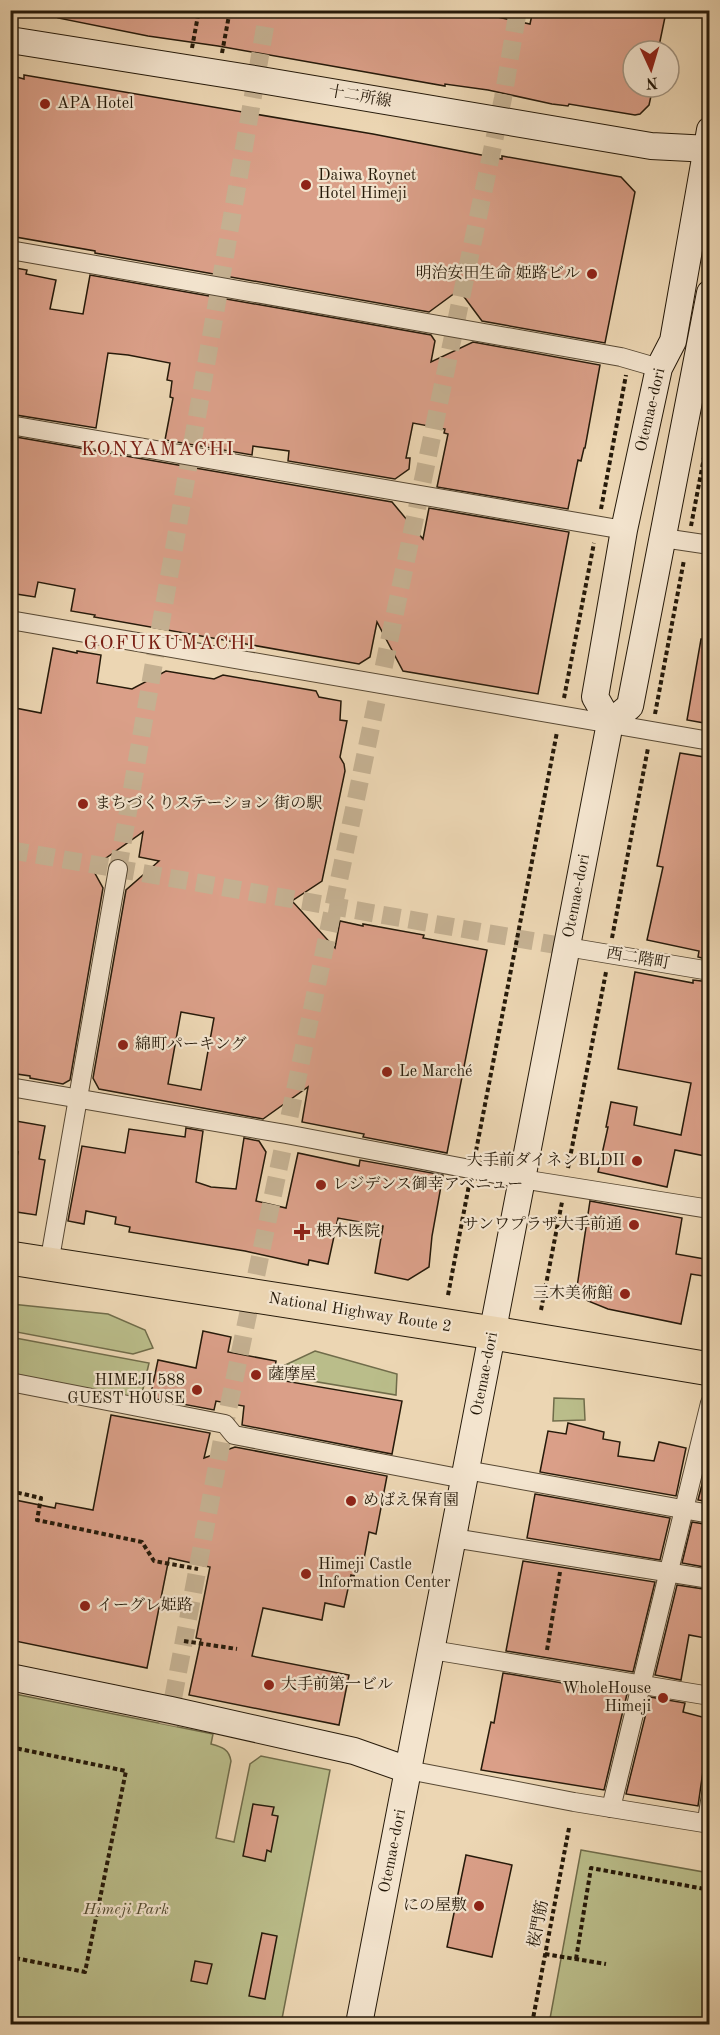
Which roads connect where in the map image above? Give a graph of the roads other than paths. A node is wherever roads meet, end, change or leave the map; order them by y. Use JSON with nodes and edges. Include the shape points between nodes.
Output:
{"nodes":[{"id":1,"x":10,"y":40,"type":"edge"},
{"id":2,"x":708,"y":142,"type":"edge"},
{"id":3,"x":10,"y":250,"type":"edge"},
{"id":4,"x":710,"y":293,"type":"edge"},
{"id":5,"x":702,"y":365,"type":"edge"},
{"id":6,"x":659,"y":368,"type":"junction"},
{"id":7,"x":10,"y":425,"type":"edge"},
{"id":8,"x":624,"y":530,"type":"junction"},
{"id":9,"x":675,"y":540,"type":"junction"},
{"id":10,"x":710,"y":545,"type":"edge"},
{"id":11,"x":10,"y":620,"type":"edge"},
{"id":12,"x":610,"y":723,"type":"junction"},
{"id":13,"x":710,"y":741,"type":"edge"},
{"id":14,"x":118,"y":869,"type":"tunnel mouth"},
{"id":15,"x":567,"y":947,"type":"junction"},
{"id":16,"x":710,"y":971,"type":"edge"},
{"id":17,"x":10,"y":1087,"type":"edge"},
{"id":18,"x":79,"y":1099,"type":"junction"},
{"id":19,"x":522,"y":1179,"type":"junction"},
{"id":20,"x":710,"y":1209,"type":"edge"},
{"id":21,"x":10,"y":1258,"type":"edge"},
{"id":22,"x":49,"y":1264,"type":"junction"},
{"id":23,"x":493,"y":1333,"type":"junction"},
{"id":24,"x":710,"y":1369,"type":"edge"},
{"id":25,"x":10,"y":1382,"type":"edge"},
{"id":26,"x":710,"y":1403,"type":"edge"},
{"id":27,"x":465,"y":1475,"type":"junction"},
{"id":28,"x":683,"y":1510,"type":"junction"},
{"id":29,"x":710,"y":1514,"type":"edge"},
{"id":30,"x":453,"y":1538,"type":"junction"},
{"id":31,"x":668,"y":1572,"type":"junction"},
{"id":32,"x":710,"y":1580,"type":"edge"},
{"id":33,"x":432,"y":1650,"type":"junction"},
{"id":34,"x":10,"y":1677,"type":"edge"},
{"id":35,"x":641,"y":1685,"type":"junction"},
{"id":36,"x":710,"y":1696,"type":"edge"},
{"id":37,"x":408,"y":1770,"type":"junction"},
{"id":38,"x":710,"y":1772,"type":"edge"},
{"id":39,"x":611,"y":1808,"type":"junction"},
{"id":40,"x":706,"y":1824,"type":"edge"},
{"id":41,"x":360,"y":2025,"type":"edge"}],
"edges":[{"from":1,"to":2,"type":"street","name":"十二所線","via":[[651,146]]},
{"from":2,"to":6,"type":"street","name":"Otemae-dori","via":[[673,341]]},
{"from":3,"to":6,"type":"street"},
{"from":4,"to":5,"type":"street","name":"Otemae-dori"},
{"from":5,"to":9,"type":"street","name":"Otemae-dori"},
{"from":6,"to":8,"type":"street","name":"Otemae-dori"},
{"from":7,"to":8,"type":"street"},
{"from":8,"to":12,"type":"street","name":"Otemae-dori","via":[[595,697]]},
{"from":9,"to":10,"type":"street"},
{"from":9,"to":12,"type":"street","name":"Otemae-dori","via":[[630,706]]},
{"from":11,"to":12,"type":"street"},
{"from":12,"to":13,"type":"street"},
{"from":12,"to":15,"type":"street","name":"Otemae-dori"},
{"from":14,"to":18,"type":"street"},
{"from":15,"to":16,"type":"street","name":"西二階町"},
{"from":15,"to":19,"type":"street","name":"Otemae-dori"},
{"from":17,"to":18,"type":"street"},
{"from":18,"to":19,"type":"street"},
{"from":18,"to":22,"type":"street"},
{"from":19,"to":20,"type":"street"},
{"from":19,"to":23,"type":"street","name":"Otemae-dori"},
{"from":21,"to":22,"type":"highway","name":"National Highway Route 2"},
{"from":22,"to":23,"type":"highway","name":"National Highway Route 2"},
{"from":23,"to":24,"type":"highway","name":"National Highway Route 2"},
{"from":23,"to":27,"type":"street","name":"Otemae-dori"},
{"from":25,"to":27,"type":"street","via":[[225,1424],[234,1435]]},
{"from":26,"to":28,"type":"street"},
{"from":27,"to":28,"type":"street"},
{"from":27,"to":30,"type":"street","name":"Otemae-dori"},
{"from":28,"to":29,"type":"street"},
{"from":28,"to":31,"type":"street"},
{"from":30,"to":31,"type":"street"},
{"from":30,"to":33,"type":"street","name":"Otemae-dori"},
{"from":31,"to":32,"type":"street"},
{"from":31,"to":35,"type":"street"},
{"from":33,"to":35,"type":"street"},
{"from":33,"to":37,"type":"street","name":"Otemae-dori"},
{"from":34,"to":37,"type":"street","via":[[354,1751]]},
{"from":35,"to":36,"type":"street"},
{"from":35,"to":39,"type":"street"},
{"from":37,"to":39,"type":"street"},
{"from":37,"to":41,"type":"street","name":"Otemae-dori"},
{"from":38,"to":40,"type":"lane"},
{"from":39,"to":40,"type":"street"}]}
